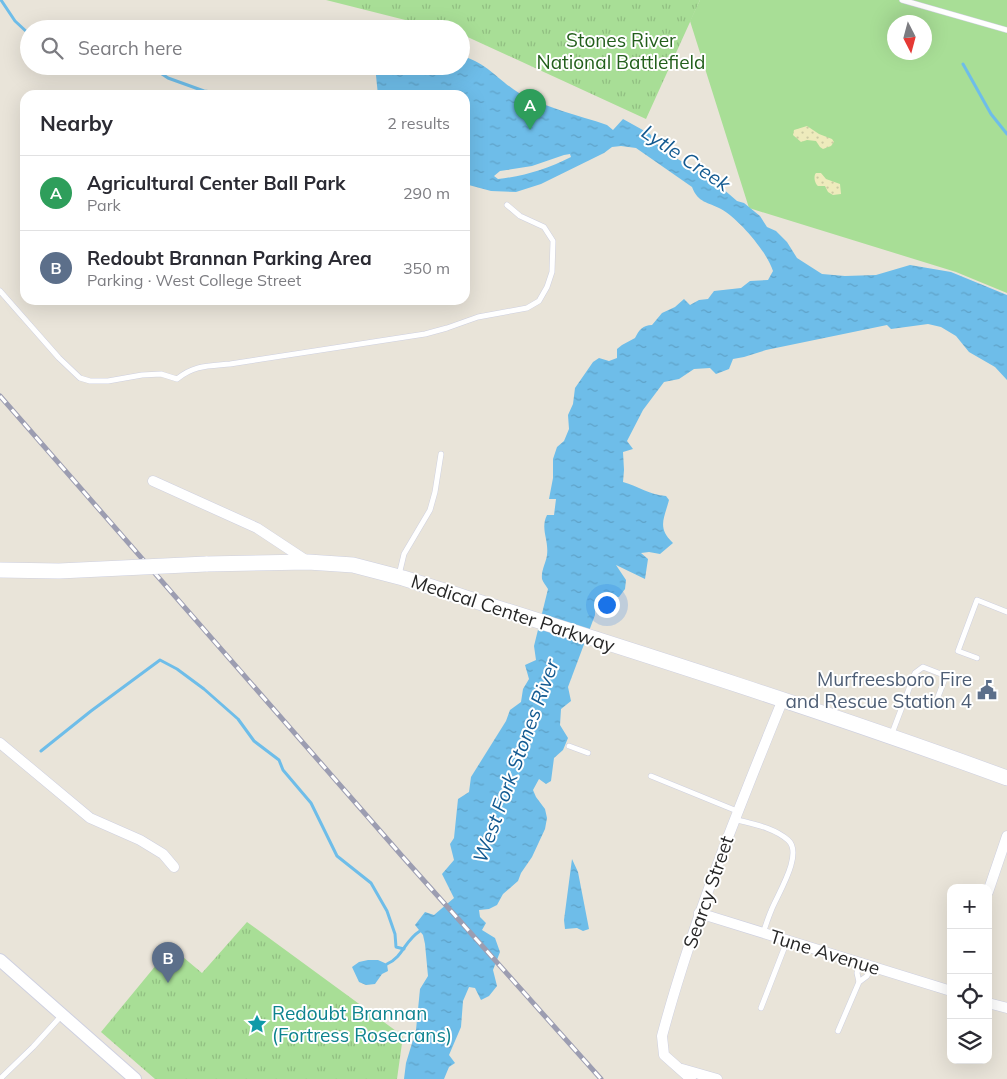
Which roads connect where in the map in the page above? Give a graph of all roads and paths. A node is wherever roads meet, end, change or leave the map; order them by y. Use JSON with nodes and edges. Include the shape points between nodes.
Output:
{"nodes":[{"id":1,"x":902,"y":0,"type":"edge"},
{"id":2,"x":1007,"y":30,"type":"edge"},
{"id":3,"x":507,"y":206,"type":"dead end"},
{"id":4,"x":0,"y":291,"type":"edge"},
{"id":5,"x":441,"y":454,"type":"dead end"},
{"id":6,"x":153,"y":481,"type":"dead end"},
{"id":7,"x":308,"y":562,"type":"junction"},
{"id":8,"x":0,"y":570,"type":"edge"},
{"id":9,"x":399,"y":577,"type":"junction"},
{"id":10,"x":1007,"y":612,"type":"edge"},
{"id":11,"x":978,"y":658,"type":"dead end"},
{"id":12,"x":784,"y":699,"type":"junction"},
{"id":13,"x":936,"y":702,"type":"dead end"},
{"id":14,"x":891,"y":736,"type":"junction"},
{"id":15,"x":0,"y":743,"type":"edge"},
{"id":16,"x":569,"y":746,"type":"dead end"},
{"id":17,"x":588,"y":753,"type":"dead end"},
{"id":18,"x":651,"y":776,"type":"dead end"},
{"id":19,"x":1007,"y":778,"type":"edge"},
{"id":20,"x":736,"y":815,"type":"junction"},
{"id":21,"x":1007,"y":836,"type":"edge"},
{"id":22,"x":174,"y":866,"type":"dead end"},
{"id":23,"x":991,"y":884,"type":"edge"},
{"id":24,"x":699,"y":913,"type":"junction"},
{"id":25,"x":763,"y":933,"type":"junction"},
{"id":26,"x":787,"y":940,"type":"junction"},
{"id":27,"x":0,"y":960,"type":"edge"},
{"id":28,"x":866,"y":965,"type":"junction"},
{"id":29,"x":859,"y":982,"type":"junction"},
{"id":30,"x":947,"y":990,"type":"edge"},
{"id":31,"x":992,"y":1004,"type":"edge"},
{"id":32,"x":762,"y":1008,"type":"dead end"},
{"id":33,"x":1007,"y":1008,"type":"edge"},
{"id":34,"x":62,"y":1014,"type":"junction"},
{"id":35,"x":838,"y":1031,"type":"dead end"},
{"id":36,"x":681,"y":1068,"type":"junction"},
{"id":37,"x":0,"y":1079,"type":"edge"},
{"id":38,"x":136,"y":1079,"type":"edge"},
{"id":39,"x":691,"y":1079,"type":"edge"},
{"id":40,"x":718,"y":1079,"type":"edge"}],
"edges":[{"from":1,"to":2,"type":"lane"},
{"from":3,"to":4,"type":"lane","via":[[544,227],[553,241],[552,272],[547,287],[539,301],[526,308],[478,317],[425,334],[206,366],[188,370],[177,379],[161,374],[108,381],[80,378]]},
{"from":5,"to":9,"type":"lane","via":[[430,510],[404,554]]},
{"from":6,"to":7,"type":"street","via":[[257,528]]},
{"from":7,"to":8,"type":"main road","name":"Medical Center Parkway","bridge":true},
{"from":7,"to":9,"type":"main road","name":"Medical Center Parkway","via":[[353,565]]},
{"from":9,"to":12,"type":"main road","name":"Medical Center Parkway"},
{"from":10,"to":11,"type":"lane","via":[[977,600],[958,651]]},
{"from":12,"to":14,"type":"main road","name":"Medical Center Parkway"},
{"from":12,"to":20,"type":"street","name":"Searcy Street"},
{"from":13,"to":14,"type":"lane","via":[[946,676],[923,666],[915,673]]},
{"from":14,"to":19,"type":"main road","name":"Medical Center Parkway"},
{"from":15,"to":22,"type":"street","via":[[90,818],[140,840],[163,854]]},
{"from":16,"to":17,"type":"lane"},
{"from":18,"to":20,"type":"lane"},
{"from":20,"to":24,"type":"street","name":"Searcy Street"},
{"from":20,"to":25,"type":"lane","via":[[773,830],[790,841],[794,852],[787,878]]},
{"from":21,"to":23,"type":"street"},
{"from":24,"to":25,"type":"street","name":"Tune Avenue"},
{"from":24,"to":36,"type":"street","name":"Searcy Street","via":[[662,1036],[664,1055]]},
{"from":25,"to":26,"type":"street","name":"Tune Avenue"},
{"from":26,"to":28,"type":"street","name":"Tune Avenue"},
{"from":26,"to":32,"type":"lane"},
{"from":27,"to":34,"type":"street"},
{"from":28,"to":29,"type":"lane","via":[[858,973]]},
{"from":28,"to":29,"type":"lane","via":[[867,976]]},
{"from":28,"to":30,"type":"street","name":"Tune Avenue"},
{"from":29,"to":35,"type":"lane"},
{"from":31,"to":33,"type":"street"},
{"from":34,"to":37,"type":"lane"},
{"from":34,"to":38,"type":"street"},
{"from":36,"to":39,"type":"street","name":"Searcy Street"},
{"from":36,"to":40,"type":"street"}]}
